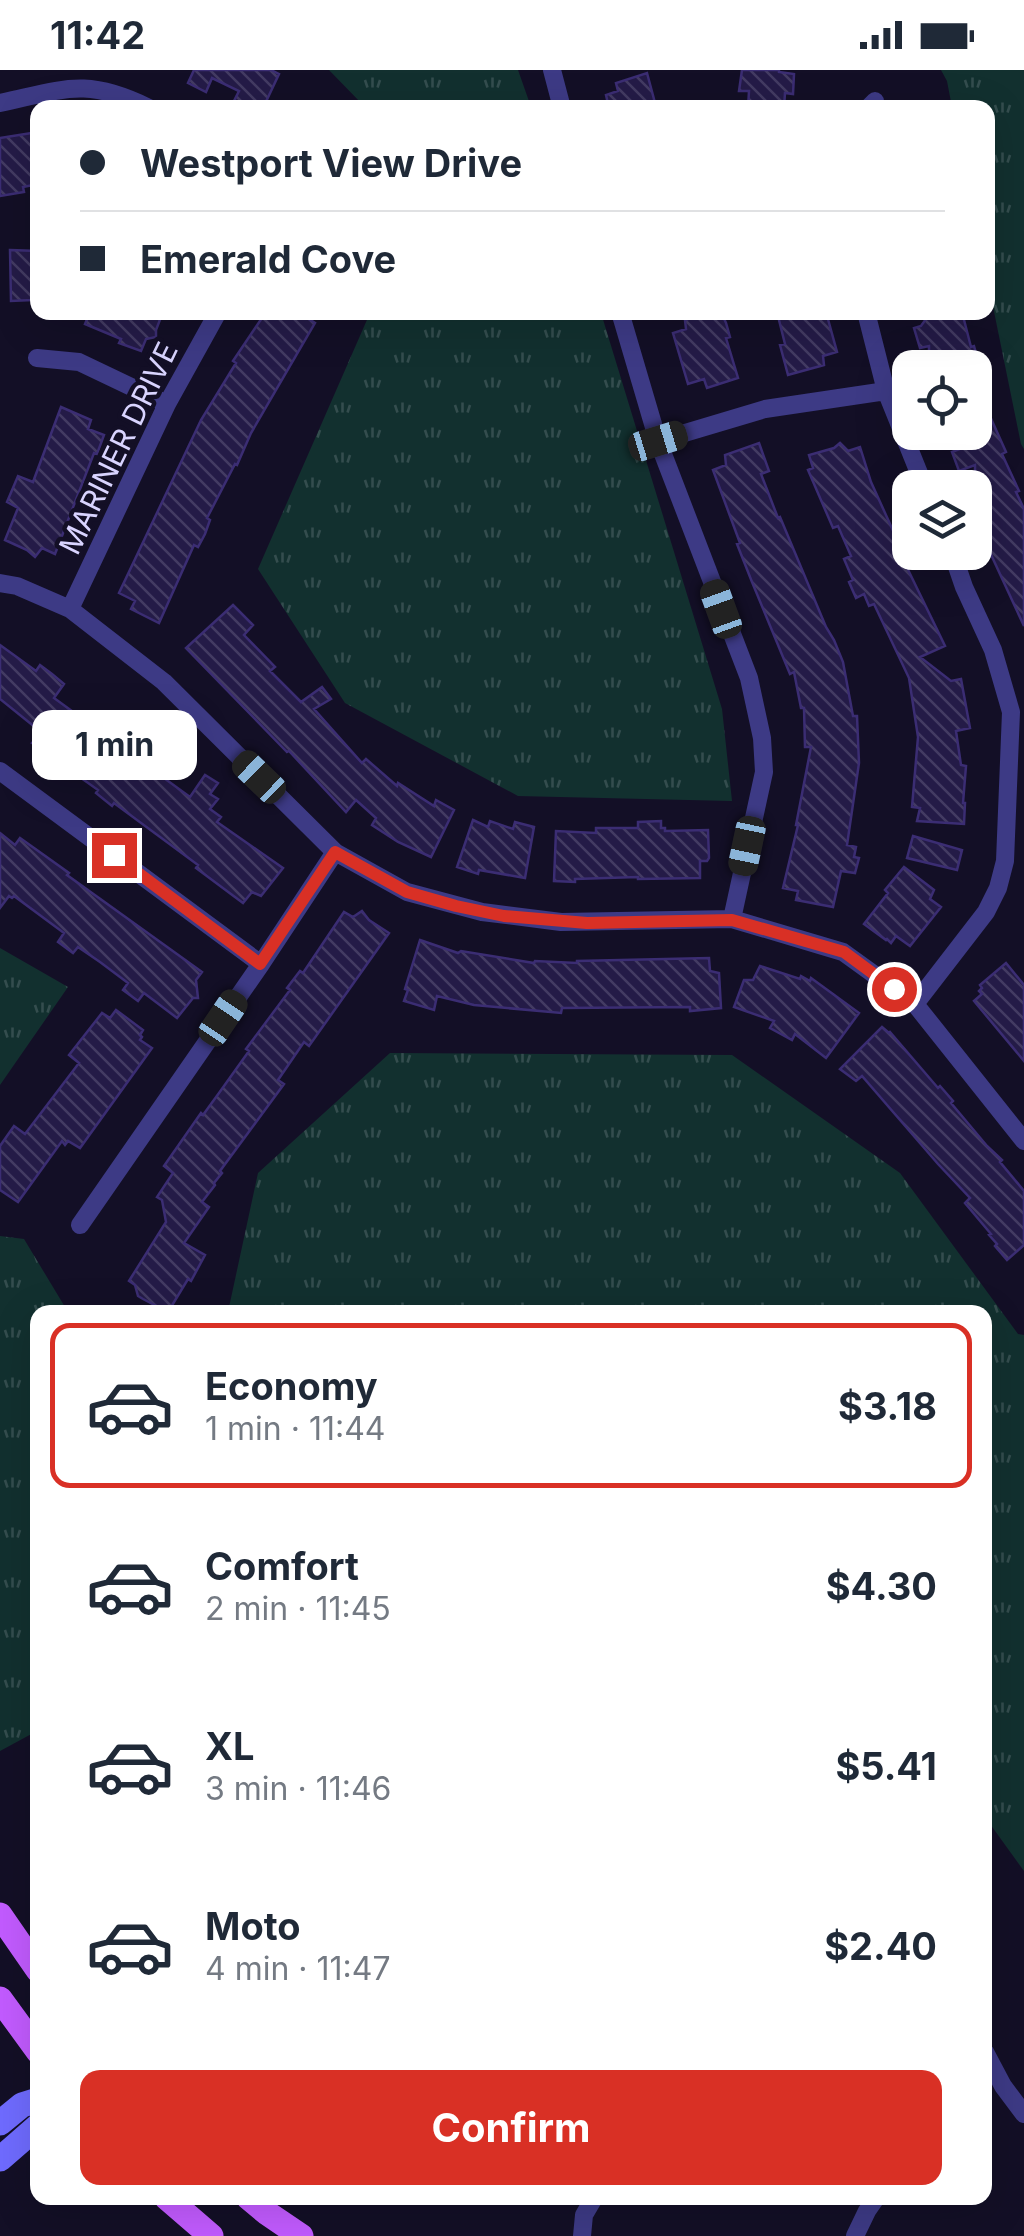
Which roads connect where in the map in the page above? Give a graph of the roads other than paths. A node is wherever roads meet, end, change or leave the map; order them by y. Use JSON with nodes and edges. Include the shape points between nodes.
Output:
{"nodes":[{"id":1,"x":552,"y":70,"type":"edge"},
{"id":2,"x":134,"y":100,"type":"edge"},
{"id":3,"x":560,"y":100,"type":"edge"},
{"id":4,"x":0,"y":103,"type":"edge"},
{"id":5,"x":214,"y":320,"type":"edge"},
{"id":6,"x":622,"y":320,"type":"edge"},
{"id":7,"x":868,"y":320,"type":"edge"},
{"id":8,"x":36,"y":358,"type":"dead end"},
{"id":9,"x":886,"y":390,"type":"junction"},
{"id":10,"x":167,"y":404,"type":"junction"},
{"id":11,"x":658,"y":441,"type":"junction"},
{"id":12,"x":917,"y":470,"type":"edge"},
{"id":13,"x":958,"y":570,"type":"edge"},
{"id":14,"x":0,"y":582,"type":"edge"},
{"id":15,"x":70,"y":609,"type":"junction"},
{"id":16,"x":0,"y":771,"type":"edge"},
{"id":17,"x":335,"y":852,"type":"junction"},
{"id":18,"x":732,"y":920,"type":"junction"},
{"id":19,"x":260,"y":964,"type":"junction"},
{"id":20,"x":916,"y":1004,"type":"junction"},
{"id":21,"x":1024,"y":1141,"type":"edge"},
{"id":22,"x":80,"y":1225,"type":"dead end"},
{"id":23,"x":0,"y":1915,"type":"edge"},
{"id":24,"x":30,"y":1958,"type":"edge"},
{"id":25,"x":0,"y":1998,"type":"edge"},
{"id":26,"x":30,"y":2040,"type":"edge"},
{"id":27,"x":994,"y":2090,"type":"edge"},
{"id":28,"x":30,"y":2103,"type":"edge"},
{"id":29,"x":1024,"y":2114,"type":"edge"},
{"id":30,"x":0,"y":2124,"type":"edge"},
{"id":31,"x":30,"y":2133,"type":"edge"},
{"id":32,"x":0,"y":2159,"type":"edge"},
{"id":33,"x":175,"y":2205,"type":"edge"},
{"id":34,"x":257,"y":2205,"type":"edge"},
{"id":35,"x":590,"y":2205,"type":"edge"},
{"id":36,"x":871,"y":2205,"type":"edge"},
{"id":37,"x":211,"y":2236,"type":"edge"},
{"id":38,"x":301,"y":2236,"type":"edge"},
{"id":39,"x":582,"y":2236,"type":"edge"},
{"id":40,"x":855,"y":2236,"type":"edge"}],
"edges":[{"from":1,"to":3,"type":"street"},
{"from":2,"to":4,"type":"street","via":[[88,87]]},
{"from":5,"to":10,"type":"street","name":"MARINER DRIVE"},
{"from":6,"to":11,"type":"street"},
{"from":7,"to":9,"type":"street"},
{"from":8,"to":10,"type":"street","via":[[78,362]]},
{"from":9,"to":11,"type":"street","via":[[764,409]]},
{"from":9,"to":12,"type":"street"},
{"from":10,"to":15,"type":"street","name":"MARINER DRIVE"},
{"from":11,"to":18,"type":"street","via":[[749,678],[762,738],[764,772]]},
{"from":13,"to":20,"type":"street","via":[[1010,712],[1005,862],[986,912]]},
{"from":14,"to":15,"type":"street"},
{"from":15,"to":17,"type":"street","via":[[164,682]]},
{"from":16,"to":19,"type":"street"},
{"from":17,"to":18,"type":"street","via":[[407,892],[504,916],[587,923]]},
{"from":17,"to":19,"type":"street"},
{"from":18,"to":20,"type":"street","via":[[844,952]]},
{"from":19,"to":22,"type":"street"},
{"from":20,"to":21,"type":"street"},
{"from":23,"to":24,"type":"main road"},
{"from":25,"to":26,"type":"main road"},
{"from":27,"to":29,"type":"street"},
{"from":28,"to":30,"type":"street"},
{"from":31,"to":32,"type":"street"},
{"from":33,"to":37,"type":"main road"},
{"from":34,"to":38,"type":"main road"},
{"from":35,"to":39,"type":"street"},
{"from":36,"to":40,"type":"street"}]}
